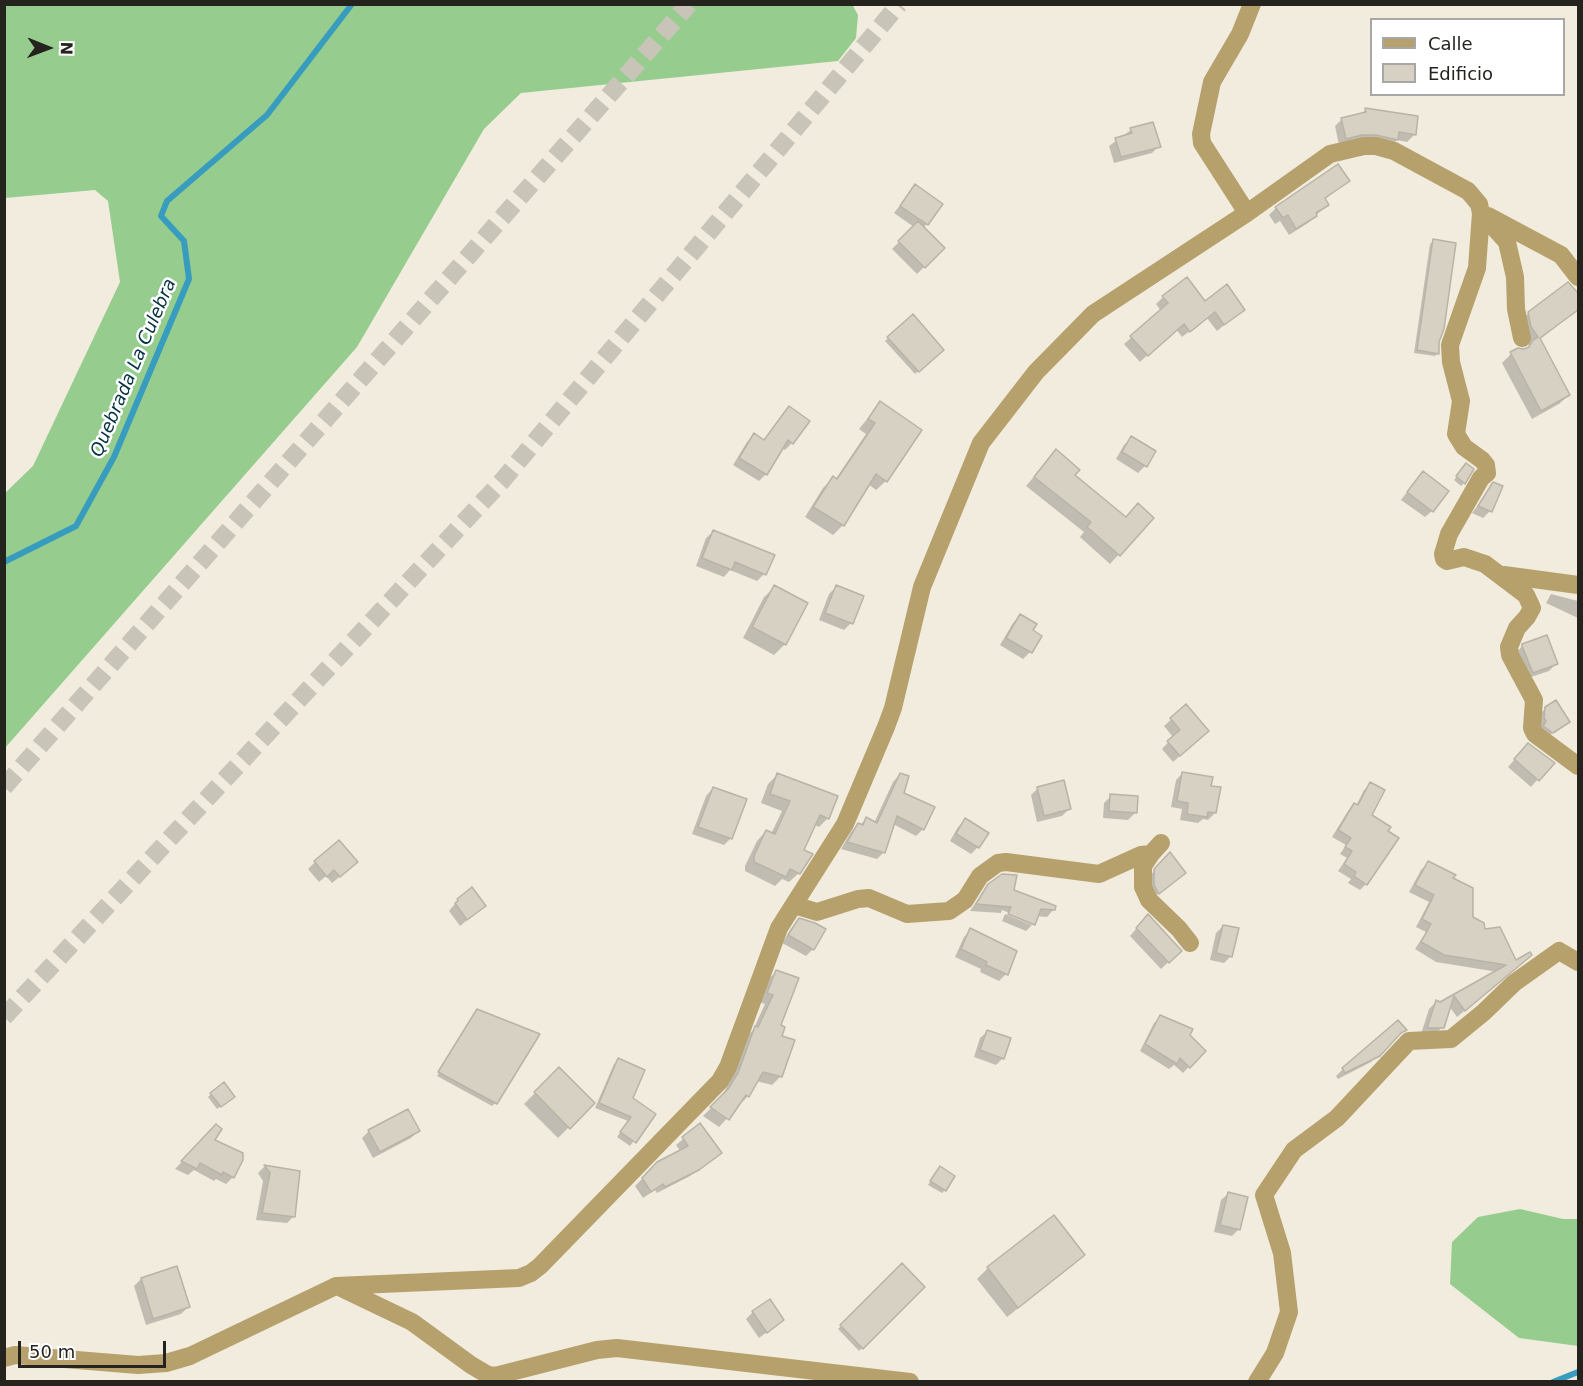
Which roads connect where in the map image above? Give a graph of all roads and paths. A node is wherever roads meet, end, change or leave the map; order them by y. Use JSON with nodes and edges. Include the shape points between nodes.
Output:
{"nodes":[{"id":1,"x":1252,"y":4,"type":"edge"},
{"id":2,"x":1247,"y":213,"type":"junction"},
{"id":3,"x":1481,"y":213,"type":"junction"},
{"id":4,"x":1578,"y":277,"type":"edge"},
{"id":5,"x":1522,"y":338,"type":"dead end"},
{"id":6,"x":1502,"y":575,"type":"junction"},
{"id":7,"x":1578,"y":585,"type":"edge"},
{"id":8,"x":1578,"y":765,"type":"edge"},
{"id":9,"x":794,"y":905,"type":"junction"},
{"id":10,"x":1190,"y":943,"type":"dead end"},
{"id":11,"x":1578,"y":962,"type":"edge"},
{"id":12,"x":336,"y":1286,"type":"junction"},
{"id":13,"x":4,"y":1358,"type":"edge"},
{"id":14,"x":910,"y":1382,"type":"edge"},
{"id":15,"x":1257,"y":1382,"type":"edge"}],
"edges":[{"from":1,"to":2,"type":"street","via":[[1240,34],[1212,82],[1201,134],[1202,143]]},
{"from":2,"to":3,"type":"street","via":[[1330,154],[1376,146],[1394,151],[1468,191]]},
{"from":2,"to":9,"type":"street","via":[[1092,314],[1036,372],[981,443],[922,587],[886,727],[845,824]]},
{"from":3,"to":4,"type":"street","via":[[1561,255]]},
{"from":3,"to":5,"type":"street","via":[[1507,242]]},
{"from":3,"to":6,"type":"street","via":[[1478,268],[1450,345],[1461,401],[1456,434],[1464,447],[1486,465],[1487,473],[1449,534],[1443,554],[1447,561],[1470,558]]},
{"from":6,"to":7,"type":"street"},
{"from":6,"to":8,"type":"street","via":[[1526,595],[1532,608],[1509,647],[1534,700],[1532,728]]},
{"from":9,"to":10,"type":"street","via":[[817,912],[869,898],[908,914],[949,911],[965,900],[980,876],[998,863],[1099,874],[1156,848],[1143,866],[1143,886],[1149,900]]},
{"from":9,"to":12,"type":"street","via":[[779,928],[720,1081],[531,1273],[519,1278]]},
{"from":11,"to":15,"type":"street","via":[[1559,951],[1514,983],[1450,1039],[1409,1041],[1337,1118],[1294,1150],[1264,1195],[1282,1253],[1289,1312],[1275,1353]]},
{"from":12,"to":13,"type":"street","via":[[190,1356],[166,1363],[138,1365],[15,1355]]},
{"from":12,"to":14,"type":"street","via":[[412,1322],[488,1375],[617,1348]]}]}
